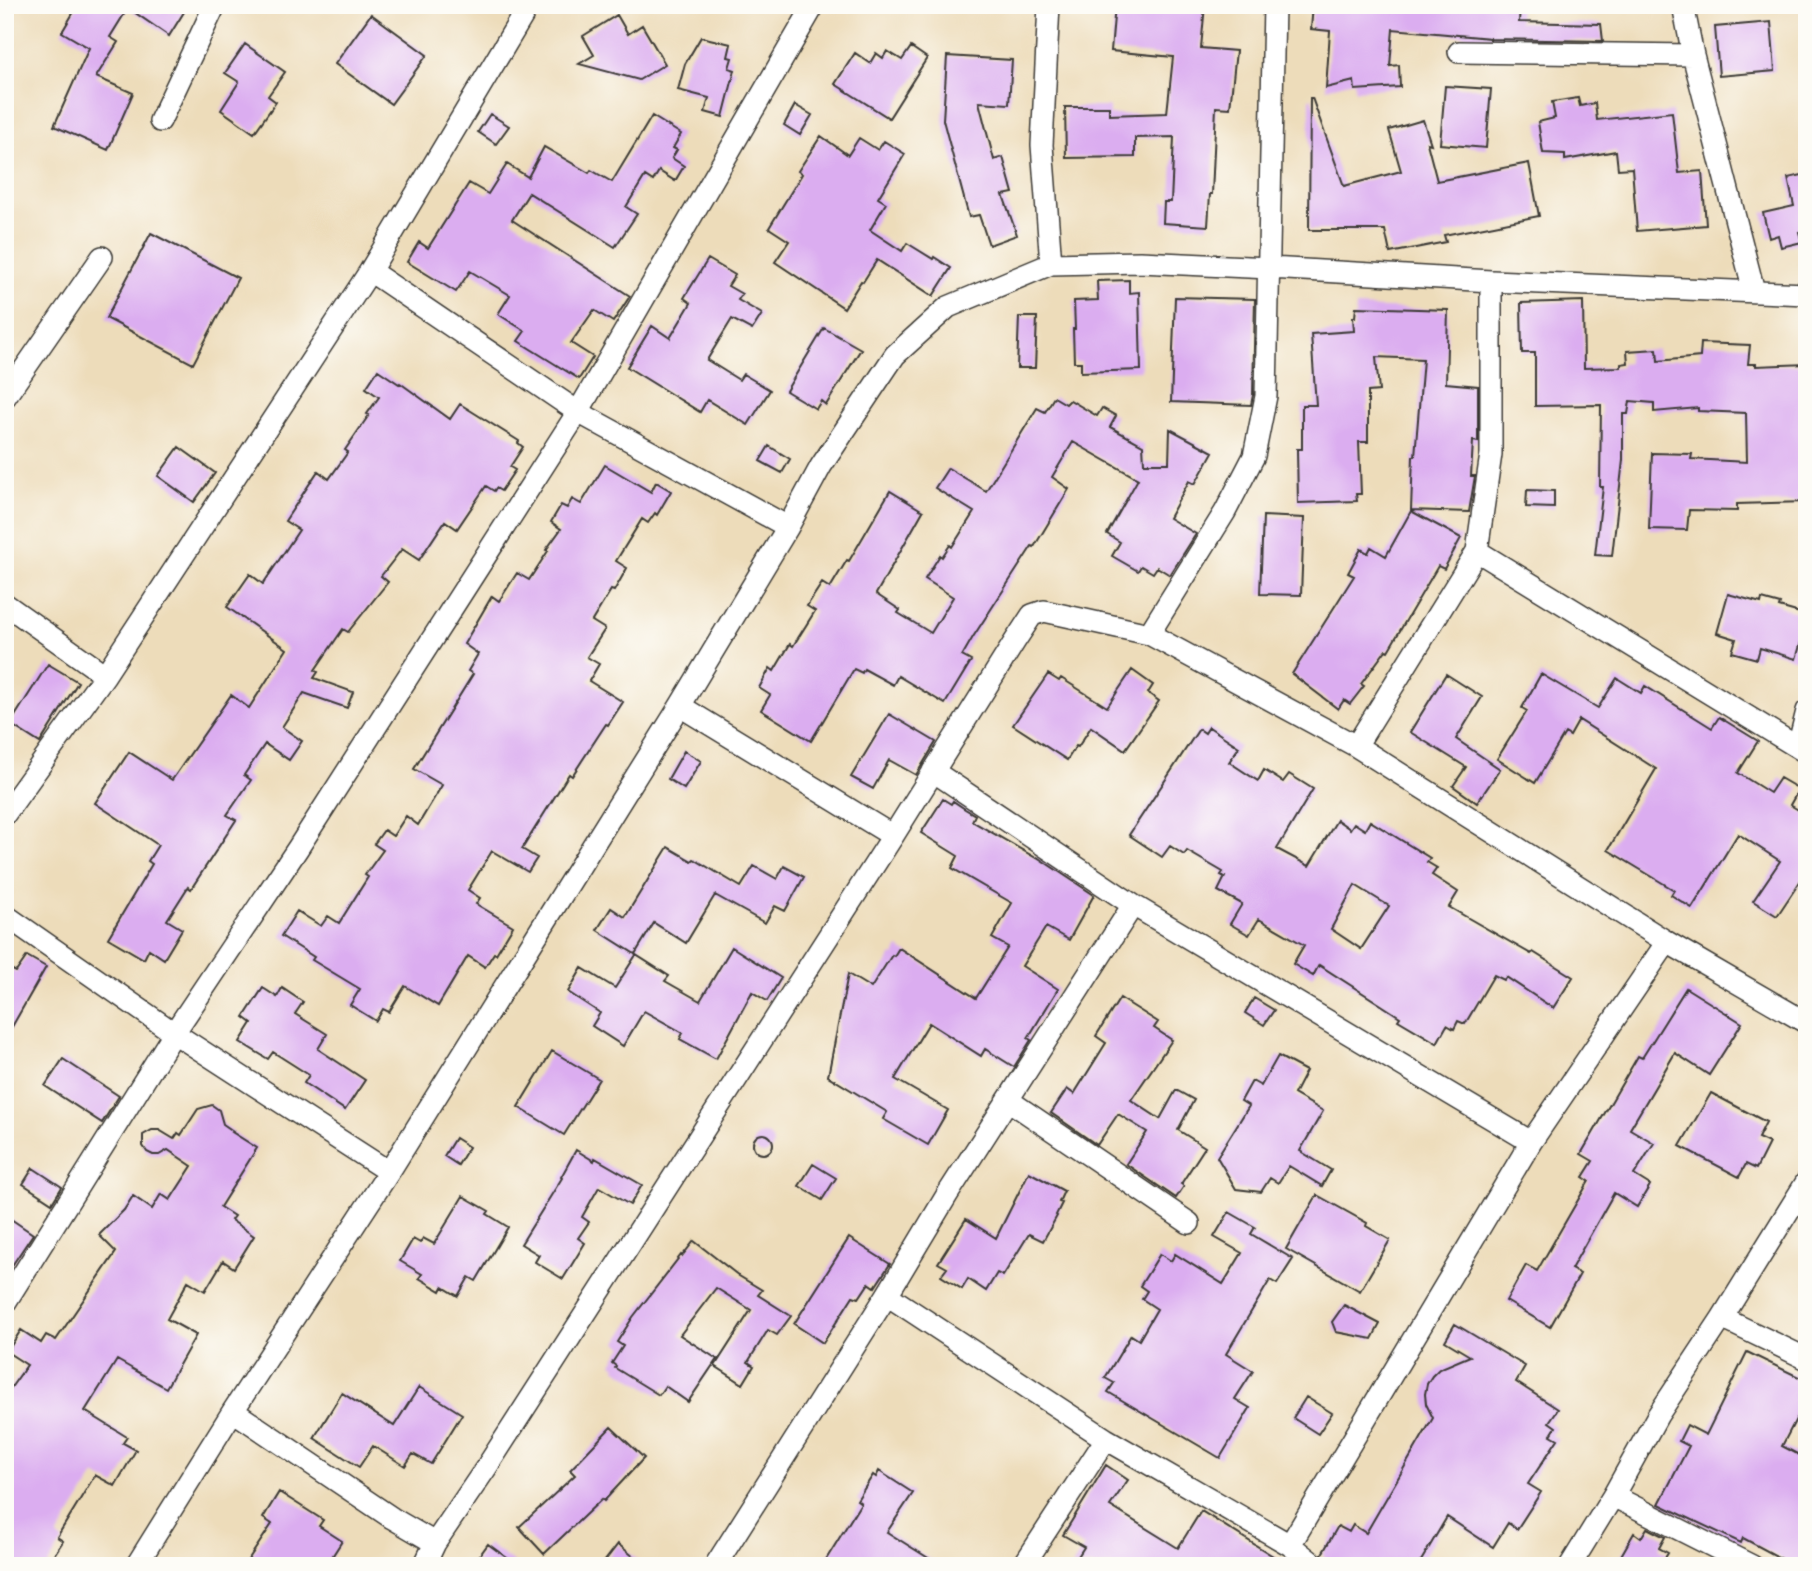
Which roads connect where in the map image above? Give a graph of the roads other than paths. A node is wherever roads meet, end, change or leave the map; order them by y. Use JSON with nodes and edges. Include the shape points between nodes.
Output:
{"nodes":[{"id":1,"x":215,"y":5,"type":"edge"},
{"id":2,"x":529,"y":5,"type":"edge"},
{"id":3,"x":814,"y":5,"type":"edge"},
{"id":4,"x":1049,"y":5,"type":"edge"},
{"id":5,"x":1274,"y":5,"type":"edge"},
{"id":6,"x":1683,"y":5,"type":"edge"},
{"id":7,"x":1459,"y":52,"type":"dead end"},
{"id":8,"x":1693,"y":55,"type":"junction"},
{"id":9,"x":160,"y":121,"type":"dead end"},
{"id":10,"x":102,"y":257,"type":"dead end"},
{"id":11,"x":1051,"y":264,"type":"junction"},
{"id":12,"x":1270,"y":268,"type":"junction"},
{"id":13,"x":370,"y":271,"type":"junction"},
{"id":14,"x":1491,"y":281,"type":"junction"},
{"id":15,"x":1754,"y":291,"type":"junction"},
{"id":16,"x":1807,"y":294,"type":"edge"},
{"id":17,"x":5,"y":397,"type":"edge"},
{"id":18,"x":578,"y":412,"type":"junction"},
{"id":19,"x":788,"y":527,"type":"junction"},
{"id":20,"x":1476,"y":551,"type":"junction"},
{"id":21,"x":5,"y":604,"type":"edge"},
{"id":22,"x":1149,"y":634,"type":"junction"},
{"id":23,"x":105,"y":675,"type":"junction"},
{"id":24,"x":680,"y":706,"type":"junction"},
{"id":25,"x":1807,"y":710,"type":"edge"},
{"id":26,"x":1356,"y":746,"type":"junction"},
{"id":27,"x":1802,"y":750,"type":"edge"},
{"id":28,"x":933,"y":771,"type":"junction"},
{"id":29,"x":5,"y":814,"type":"edge"},
{"id":30,"x":893,"y":836,"type":"junction"},
{"id":31,"x":1133,"y":905,"type":"junction"},
{"id":32,"x":5,"y":915,"type":"edge"},
{"id":33,"x":1667,"y":942,"type":"junction"},
{"id":34,"x":1807,"y":1023,"type":"edge"},
{"id":35,"x":174,"y":1033,"type":"junction"},
{"id":36,"x":1008,"y":1100,"type":"junction"},
{"id":37,"x":1531,"y":1142,"type":"junction"},
{"id":38,"x":389,"y":1172,"type":"junction"},
{"id":39,"x":1807,"y":1181,"type":"edge"},
{"id":40,"x":1189,"y":1223,"type":"dead end"},
{"id":41,"x":887,"y":1295,"type":"junction"},
{"id":42,"x":5,"y":1303,"type":"edge"},
{"id":43,"x":1722,"y":1318,"type":"junction"},
{"id":44,"x":1807,"y":1359,"type":"edge"},
{"id":45,"x":233,"y":1411,"type":"junction"},
{"id":46,"x":1106,"y":1439,"type":"junction"},
{"id":47,"x":1613,"y":1496,"type":"junction"},
{"id":48,"x":435,"y":1543,"type":"junction"},
{"id":49,"x":1290,"y":1545,"type":"junction"},
{"id":50,"x":136,"y":1566,"type":"edge"},
{"id":51,"x":424,"y":1566,"type":"edge"},
{"id":52,"x":715,"y":1566,"type":"edge"},
{"id":53,"x":1023,"y":1566,"type":"edge"},
{"id":54,"x":1317,"y":1566,"type":"edge"},
{"id":55,"x":1570,"y":1566,"type":"edge"},
{"id":56,"x":1752,"y":1566,"type":"edge"}],
"edges":[{"from":1,"to":9,"type":"street"},
{"from":2,"to":13,"type":"street"},
{"from":3,"to":18,"type":"street"},
{"from":4,"to":11,"type":"street","via":[[1042,145]]},
{"from":5,"to":12,"type":"street"},
{"from":6,"to":8,"type":"street"},
{"from":7,"to":8,"type":"street"},
{"from":8,"to":15,"type":"street"},
{"from":10,"to":17,"type":"street"},
{"from":11,"to":12,"type":"street","via":[[1140,262]]},
{"from":11,"to":19,"type":"street","via":[[948,307],[895,355],[821,466]]},
{"from":12,"to":14,"type":"street"},
{"from":12,"to":22,"type":"street","via":[[1266,396],[1254,456],[1226,512]]},
{"from":13,"to":18,"type":"street"},
{"from":13,"to":23,"type":"street"},
{"from":14,"to":15,"type":"street"},
{"from":14,"to":20,"type":"street","via":[[1491,454]]},
{"from":15,"to":16,"type":"street"},
{"from":18,"to":19,"type":"street"},
{"from":18,"to":35,"type":"street"},
{"from":19,"to":24,"type":"street"},
{"from":20,"to":26,"type":"street"},
{"from":20,"to":27,"type":"street"},
{"from":21,"to":23,"type":"street"},
{"from":22,"to":26,"type":"street"},
{"from":22,"to":28,"type":"street","via":[[1044,611],[1032,615]]},
{"from":23,"to":29,"type":"street"},
{"from":24,"to":30,"type":"street"},
{"from":24,"to":38,"type":"street"},
{"from":25,"to":27,"type":"street"},
{"from":26,"to":33,"type":"street"},
{"from":28,"to":30,"type":"street"},
{"from":28,"to":31,"type":"street"},
{"from":30,"to":48,"type":"street"},
{"from":31,"to":36,"type":"street"},
{"from":31,"to":37,"type":"street"},
{"from":32,"to":35,"type":"street"},
{"from":33,"to":34,"type":"street"},
{"from":33,"to":37,"type":"street"},
{"from":35,"to":38,"type":"street"},
{"from":35,"to":42,"type":"street"},
{"from":36,"to":40,"type":"street"},
{"from":36,"to":41,"type":"street"},
{"from":37,"to":49,"type":"street"},
{"from":38,"to":45,"type":"street"},
{"from":39,"to":43,"type":"street"},
{"from":41,"to":46,"type":"street"},
{"from":41,"to":52,"type":"street"},
{"from":43,"to":44,"type":"street"},
{"from":43,"to":47,"type":"street","via":[[1658,1415]]},
{"from":45,"to":48,"type":"street"},
{"from":45,"to":50,"type":"street"},
{"from":46,"to":49,"type":"street"},
{"from":46,"to":53,"type":"street"},
{"from":47,"to":55,"type":"street"},
{"from":47,"to":56,"type":"street"},
{"from":48,"to":51,"type":"street"},
{"from":49,"to":54,"type":"street"}]}
